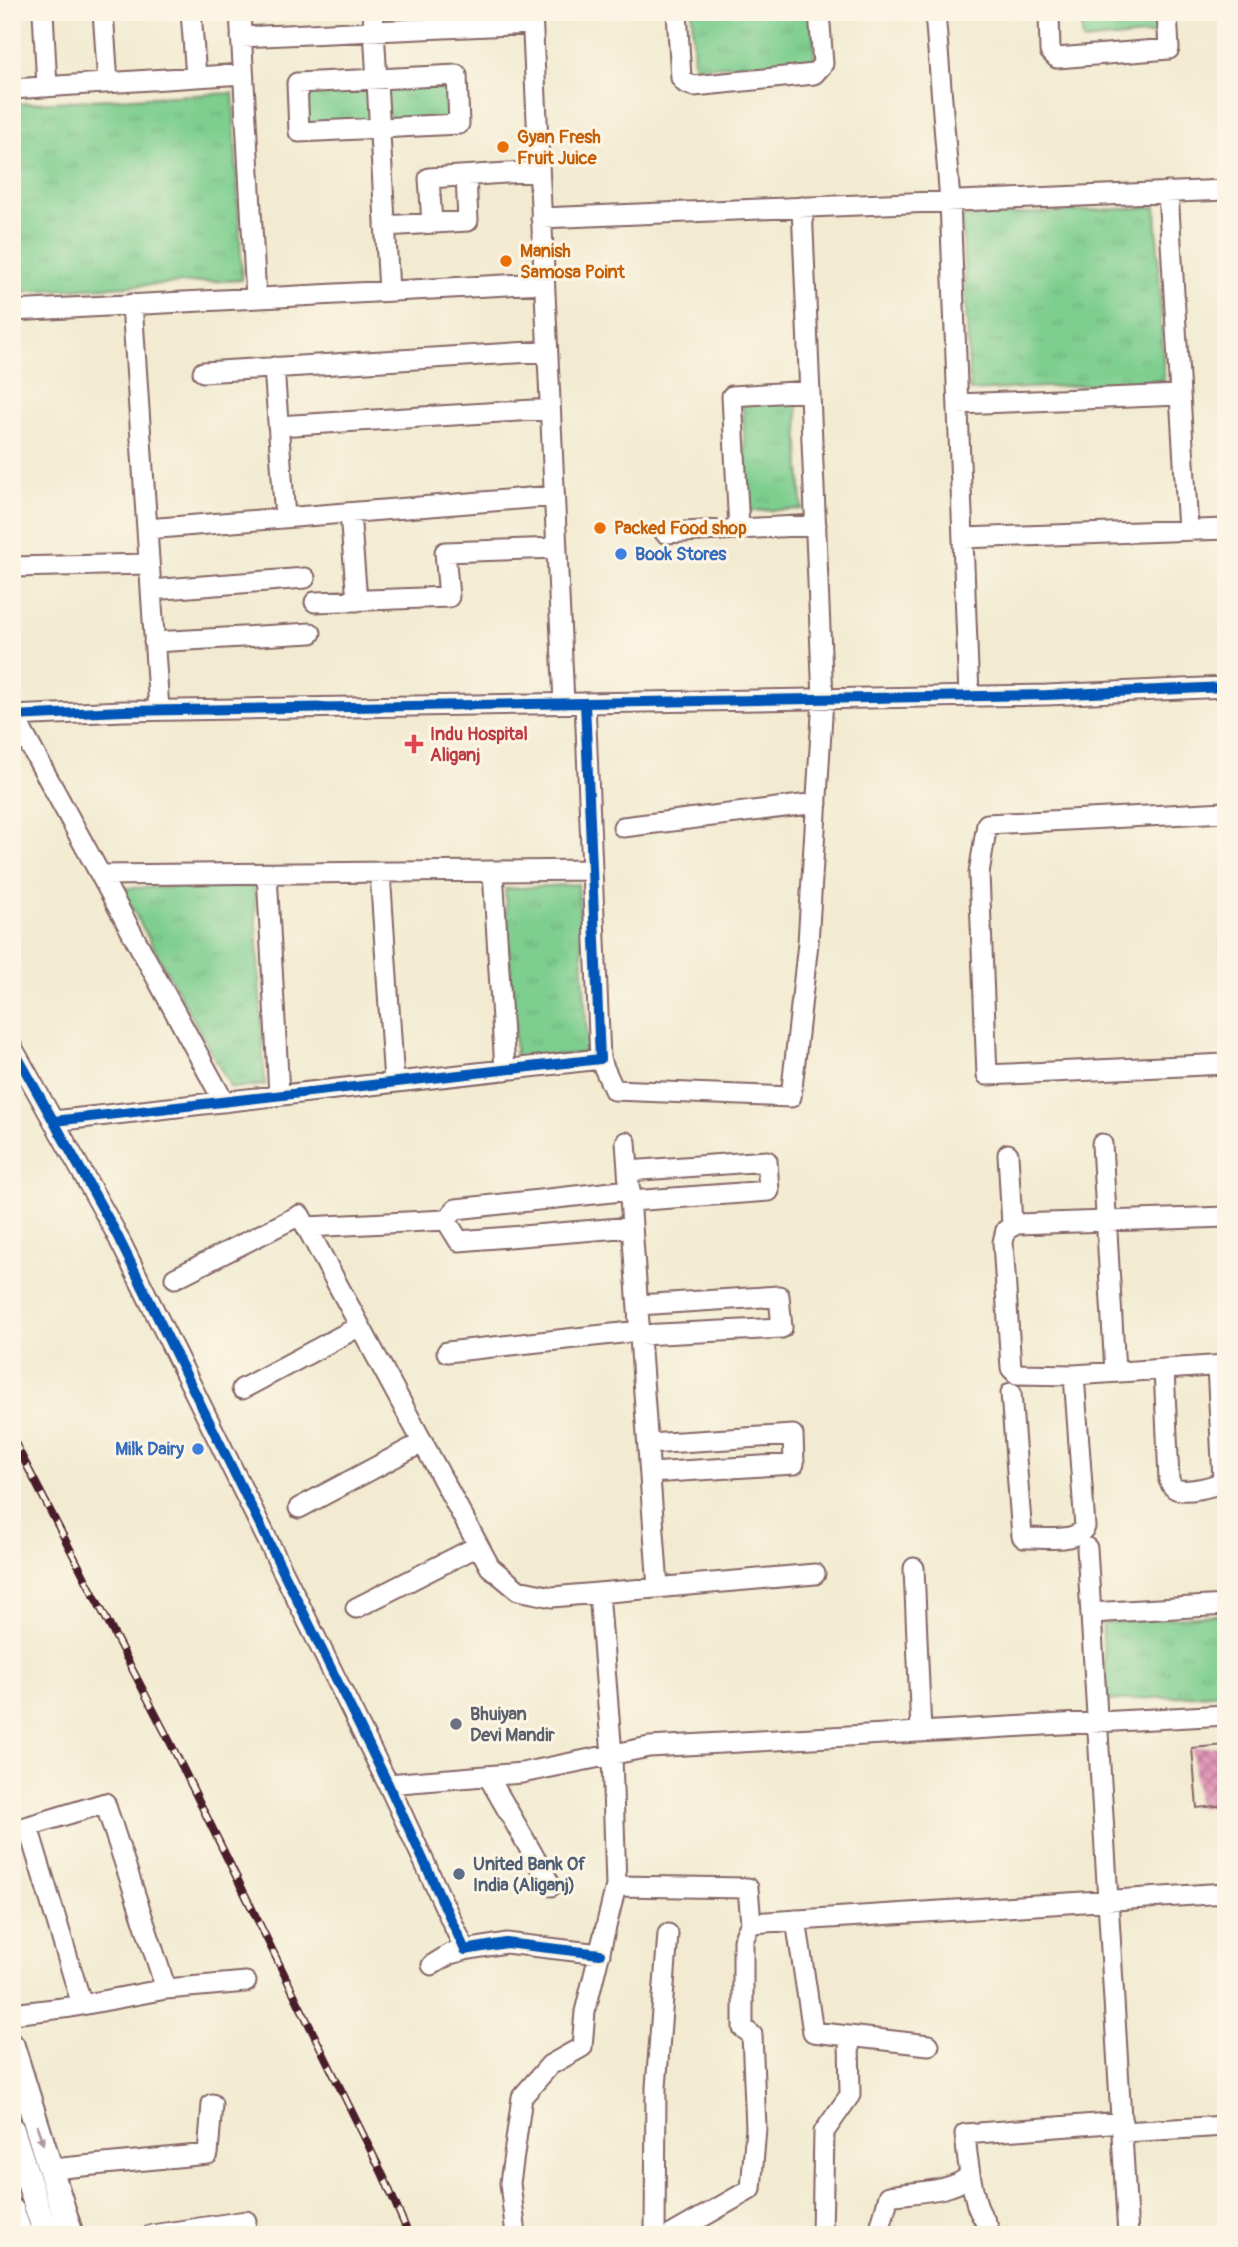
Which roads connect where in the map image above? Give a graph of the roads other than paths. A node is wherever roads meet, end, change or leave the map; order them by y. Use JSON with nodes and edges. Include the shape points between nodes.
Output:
{"nodes":[{"id":1,"x":43,"y":12,"type":"edge"},
{"id":2,"x":103,"y":12,"type":"edge"},
{"id":3,"x":191,"y":12,"type":"edge"},
{"id":4,"x":240,"y":12,"type":"edge"},
{"id":5,"x":677,"y":12,"type":"edge"},
{"id":6,"x":819,"y":12,"type":"edge"},
{"id":7,"x":935,"y":12,"type":"edge"},
{"id":8,"x":1049,"y":12,"type":"edge"},
{"id":9,"x":1167,"y":12,"type":"edge"},
{"id":10,"x":532,"y":18,"type":"edge"},
{"id":11,"x":459,"y":20,"type":"edge"},
{"id":12,"x":374,"y":22,"type":"edge"},
{"id":13,"x":241,"y":37,"type":"junction"},
{"id":14,"x":243,"y":74,"type":"junction"},
{"id":15,"x":196,"y":77,"type":"junction"},
{"id":16,"x":377,"y":79,"type":"junction"},
{"id":17,"x":108,"y":83,"type":"junction"},
{"id":18,"x":47,"y":87,"type":"junction"},
{"id":19,"x":12,"y":89,"type":"edge"},
{"id":20,"x":380,"y":128,"type":"junction"},
{"id":21,"x":539,"y":171,"type":"junction"},
{"id":22,"x":466,"y":176,"type":"junction"},
{"id":23,"x":1226,"y":190,"type":"edge"},
{"id":24,"x":1168,"y":192,"type":"junction"},
{"id":25,"x":950,"y":201,"type":"junction"},
{"id":26,"x":802,"y":208,"type":"junction"},
{"id":27,"x":541,"y":218,"type":"junction"},
{"id":28,"x":432,"y":223,"type":"junction"},
{"id":29,"x":385,"y":226,"type":"junction"},
{"id":30,"x":544,"y":283,"type":"junction"},
{"id":31,"x":389,"y":291,"type":"junction"},
{"id":32,"x":256,"y":298,"type":"junction"},
{"id":33,"x":132,"y":304,"type":"junction"},
{"id":34,"x":12,"y":311,"type":"edge"},
{"id":35,"x":547,"y":351,"type":"junction"},
{"id":36,"x":274,"y":367,"type":"junction"},
{"id":37,"x":203,"y":372,"type":"dead end"},
{"id":38,"x":810,"y":391,"type":"junction"},
{"id":39,"x":1180,"y":395,"type":"junction"},
{"id":40,"x":958,"y":404,"type":"junction"},
{"id":41,"x":550,"y":409,"type":"junction"},
{"id":42,"x":278,"y":426,"type":"junction"},
{"id":43,"x":554,"y":496,"type":"junction"},
{"id":44,"x":350,"y":513,"type":"junction"},
{"id":45,"x":285,"y":518,"type":"junction"},
{"id":46,"x":816,"y":525,"type":"junction"},
{"id":47,"x":147,"y":529,"type":"junction"},
{"id":48,"x":739,"y":529,"type":"junction"},
{"id":49,"x":1226,"y":529,"type":"edge"},
{"id":50,"x":1188,"y":530,"type":"junction"},
{"id":51,"x":665,"y":533,"type":"dead end"},
{"id":52,"x":963,"y":538,"type":"junction"},
{"id":53,"x":557,"y":548,"type":"junction"},
{"id":54,"x":149,"y":564,"type":"junction"},
{"id":55,"x":12,"y":566,"type":"edge"},
{"id":56,"x":305,"y":578,"type":"dead end"},
{"id":57,"x":151,"y":590,"type":"junction"},
{"id":58,"x":357,"y":601,"type":"junction"},
{"id":59,"x":315,"y":602,"type":"dead end"},
{"id":60,"x":311,"y":633,"type":"dead end"},
{"id":61,"x":154,"y":642,"type":"junction"},
{"id":62,"x":1226,"y":687,"type":"edge"},
{"id":63,"x":970,"y":696,"type":"junction"},
{"id":64,"x":823,"y":699,"type":"junction"},
{"id":65,"x":564,"y":703,"type":"junction"},
{"id":66,"x":585,"y":703,"type":"junction"},
{"id":67,"x":159,"y":710,"type":"junction"},
{"id":68,"x":13,"y":716,"type":"edge"},
{"id":69,"x":817,"y":803,"type":"junction"},
{"id":70,"x":1226,"y":812,"type":"edge"},
{"id":71,"x":623,"y":827,"type":"dead end"},
{"id":72,"x":592,"y":870,"type":"junction"},
{"id":73,"x":380,"y":872,"type":"junction"},
{"id":74,"x":493,"y":872,"type":"junction"},
{"id":75,"x":267,"y":874,"type":"junction"},
{"id":76,"x":101,"y":875,"type":"junction"},
{"id":77,"x":12,"y":1047,"type":"edge"},
{"id":78,"x":600,"y":1059,"type":"junction"},
{"id":79,"x":1226,"y":1064,"type":"edge"},
{"id":80,"x":505,"y":1070,"type":"junction"},
{"id":81,"x":394,"y":1082,"type":"junction"},
{"id":82,"x":279,"y":1095,"type":"junction"},
{"id":83,"x":224,"y":1102,"type":"junction"},
{"id":84,"x":54,"y":1121,"type":"junction"},
{"id":85,"x":626,"y":1142,"type":"dead end"},
{"id":86,"x":1102,"y":1144,"type":"dead end"},
{"id":87,"x":1008,"y":1154,"type":"dead end"},
{"id":88,"x":630,"y":1187,"type":"junction"},
{"id":89,"x":1226,"y":1217,"type":"edge"},
{"id":90,"x":446,"y":1220,"type":"junction"},
{"id":91,"x":1106,"y":1221,"type":"junction"},
{"id":92,"x":1012,"y":1225,"type":"junction"},
{"id":93,"x":307,"y":1227,"type":"junction"},
{"id":94,"x":632,"y":1227,"type":"junction"},
{"id":95,"x":175,"y":1278,"type":"dead end"},
{"id":96,"x":638,"y":1306,"type":"junction"},
{"id":97,"x":360,"y":1326,"type":"junction"},
{"id":98,"x":640,"y":1333,"type":"junction"},
{"id":99,"x":447,"y":1352,"type":"dead end"},
{"id":100,"x":1222,"y":1365,"type":"edge"},
{"id":101,"x":1164,"y":1369,"type":"junction"},
{"id":102,"x":1115,"y":1372,"type":"junction"},
{"id":103,"x":1074,"y":1375,"type":"junction"},
{"id":104,"x":242,"y":1389,"type":"dead end"},
{"id":105,"x":1011,"y":1393,"type":"dead end"},
{"id":106,"x":423,"y":1442,"type":"junction"},
{"id":107,"x":648,"y":1444,"type":"junction"},
{"id":108,"x":650,"y":1473,"type":"junction"},
{"id":109,"x":299,"y":1508,"type":"dead end"},
{"id":110,"x":478,"y":1546,"type":"junction"},
{"id":111,"x":1087,"y":1548,"type":"dead end"},
{"id":112,"x":914,"y":1567,"type":"dead end"},
{"id":113,"x":815,"y":1574,"type":"dead end"},
{"id":114,"x":658,"y":1588,"type":"junction"},
{"id":115,"x":598,"y":1593,"type":"junction"},
{"id":116,"x":1226,"y":1605,"type":"edge"},
{"id":117,"x":356,"y":1608,"type":"dead end"},
{"id":118,"x":1091,"y":1613,"type":"junction"},
{"id":119,"x":1226,"y":1716,"type":"edge"},
{"id":120,"x":1098,"y":1723,"type":"junction"},
{"id":121,"x":920,"y":1732,"type":"junction"},
{"id":122,"x":612,"y":1755,"type":"junction"},
{"id":123,"x":488,"y":1776,"type":"junction"},
{"id":124,"x":388,"y":1784,"type":"junction"},
{"id":125,"x":20,"y":1829,"type":"edge"},
{"id":126,"x":551,"y":1886,"type":"dead end"},
{"id":127,"x":615,"y":1886,"type":"junction"},
{"id":128,"x":1226,"y":1893,"type":"edge"},
{"id":129,"x":1109,"y":1900,"type":"junction"},
{"id":130,"x":796,"y":1920,"type":"junction"},
{"id":131,"x":751,"y":1923,"type":"junction"},
{"id":132,"x":668,"y":1934,"type":"dead end"},
{"id":133,"x":465,"y":1950,"type":"junction"},
{"id":134,"x":600,"y":1954,"type":"junction"},
{"id":135,"x":432,"y":1965,"type":"dead end"},
{"id":136,"x":246,"y":1982,"type":"dead end"},
{"id":137,"x":166,"y":1989,"type":"junction"},
{"id":138,"x":82,"y":2005,"type":"junction"},
{"id":139,"x":12,"y":2014,"type":"edge"},
{"id":140,"x":849,"y":2038,"type":"junction"},
{"id":141,"x":929,"y":2045,"type":"dead end"},
{"id":142,"x":12,"y":2046,"type":"edge"},
{"id":143,"x":212,"y":2104,"type":"dead end"},
{"id":144,"x":1226,"y":2126,"type":"edge"},
{"id":145,"x":1122,"y":2127,"type":"junction"},
{"id":146,"x":12,"y":2130,"type":"edge"},
{"id":147,"x":52,"y":2169,"type":"junction"},
{"id":148,"x":969,"y":2175,"type":"junction"},
{"id":149,"x":12,"y":2211,"type":"edge"},
{"id":150,"x":246,"y":2221,"type":"dead end"},
{"id":151,"x":20,"y":2235,"type":"edge"},
{"id":152,"x":46,"y":2235,"type":"edge"},
{"id":153,"x":71,"y":2235,"type":"edge"},
{"id":154,"x":152,"y":2235,"type":"edge"},
{"id":155,"x":516,"y":2235,"type":"edge"},
{"id":156,"x":655,"y":2235,"type":"edge"},
{"id":157,"x":671,"y":2235,"type":"edge"},
{"id":158,"x":822,"y":2235,"type":"edge"},
{"id":159,"x":878,"y":2235,"type":"edge"},
{"id":160,"x":990,"y":2235,"type":"edge"},
{"id":161,"x":1128,"y":2235,"type":"edge"}],
"edges":[{"from":1,"to":18,"type":"street"},
{"from":2,"to":17,"type":"street"},
{"from":3,"to":15,"type":"street"},
{"from":4,"to":13,"type":"street"},
{"from":5,"to":6,"type":"street","via":[[681,78],[694,86],[814,74],[823,64]]},
{"from":7,"to":25,"type":"street"},
{"from":8,"to":9,"type":"street","via":[[1050,51],[1057,58],[1169,49]]},
{"from":10,"to":11,"type":"street"},
{"from":10,"to":21,"type":"street"},
{"from":11,"to":12,"type":"street"},
{"from":12,"to":13,"type":"street"},
{"from":12,"to":16,"type":"street"},
{"from":13,"to":14,"type":"street"},
{"from":14,"to":15,"type":"street"},
{"from":14,"to":32,"type":"street"},
{"from":15,"to":17,"type":"street"},
{"from":16,"to":20,"type":"street"},
{"from":16,"to":20,"type":"street","via":[[457,75],[460,124]]},
{"from":16,"to":20,"type":"street","via":[[297,83],[299,132]]},
{"from":17,"to":18,"type":"street"},
{"from":18,"to":19,"type":"street"},
{"from":20,"to":29,"type":"street"},
{"from":21,"to":22,"type":"street"},
{"from":21,"to":27,"type":"street"},
{"from":22,"to":28,"type":"street","via":[[468,221]]},
{"from":22,"to":28,"type":"street","via":[[429,178]]},
{"from":23,"to":24,"type":"street"},
{"from":24,"to":25,"type":"street"},
{"from":24,"to":39,"type":"street"},
{"from":25,"to":26,"type":"street"},
{"from":25,"to":40,"type":"street"},
{"from":26,"to":27,"type":"street"},
{"from":26,"to":38,"type":"street"},
{"from":27,"to":30,"type":"street"},
{"from":28,"to":29,"type":"street"},
{"from":29,"to":31,"type":"street"},
{"from":30,"to":31,"type":"street"},
{"from":30,"to":35,"type":"street"},
{"from":31,"to":32,"type":"street"},
{"from":32,"to":33,"type":"street"},
{"from":33,"to":34,"type":"street"},
{"from":33,"to":47,"type":"street"},
{"from":35,"to":36,"type":"street"},
{"from":35,"to":41,"type":"street"},
{"from":36,"to":37,"type":"street"},
{"from":36,"to":42,"type":"street"},
{"from":38,"to":46,"type":"street"},
{"from":38,"to":48,"type":"street","via":[[732,396]]},
{"from":39,"to":40,"type":"street"},
{"from":39,"to":50,"type":"street"},
{"from":40,"to":52,"type":"street"},
{"from":41,"to":42,"type":"street"},
{"from":41,"to":43,"type":"street"},
{"from":42,"to":45,"type":"street"},
{"from":43,"to":44,"type":"street"},
{"from":43,"to":53,"type":"street"},
{"from":44,"to":45,"type":"street"},
{"from":44,"to":58,"type":"street"},
{"from":45,"to":47,"type":"street"},
{"from":46,"to":48,"type":"street"},
{"from":46,"to":64,"type":"street"},
{"from":47,"to":54,"type":"street"},
{"from":48,"to":51,"type":"street"},
{"from":49,"to":50,"type":"street"},
{"from":50,"to":52,"type":"street"},
{"from":52,"to":63,"type":"street"},
{"from":53,"to":58,"type":"street","via":[[445,552],[449,597]]},
{"from":53,"to":65,"type":"street"},
{"from":54,"to":55,"type":"street"},
{"from":54,"to":57,"type":"street"},
{"from":56,"to":57,"type":"street"},
{"from":57,"to":61,"type":"street"},
{"from":58,"to":59,"type":"street"},
{"from":60,"to":61,"type":"street"},
{"from":61,"to":67,"type":"street"},
{"from":62,"to":63,"type":"street"},
{"from":63,"to":64,"type":"street"},
{"from":64,"to":66,"type":"street"},
{"from":64,"to":69,"type":"street"},
{"from":65,"to":66,"type":"street"},
{"from":65,"to":67,"type":"street"},
{"from":66,"to":72,"type":"street"},
{"from":67,"to":68,"type":"street"},
{"from":68,"to":76,"type":"street"},
{"from":69,"to":71,"type":"street"},
{"from":69,"to":78,"type":"street","via":[[791,1097],[614,1090]]},
{"from":70,"to":79,"type":"street","via":[[987,824],[979,873],[987,1075]]},
{"from":72,"to":74,"type":"street"},
{"from":72,"to":78,"type":"street"},
{"from":73,"to":74,"type":"street"},
{"from":73,"to":75,"type":"street"},
{"from":73,"to":81,"type":"street"},
{"from":74,"to":80,"type":"street"},
{"from":75,"to":76,"type":"street"},
{"from":75,"to":82,"type":"street"},
{"from":76,"to":83,"type":"street"},
{"from":77,"to":84,"type":"street"},
{"from":78,"to":80,"type":"street"},
{"from":80,"to":81,"type":"street"},
{"from":81,"to":82,"type":"street"},
{"from":82,"to":83,"type":"street"},
{"from":83,"to":84,"type":"street"},
{"from":84,"to":124,"type":"street","via":[[115,1231]]},
{"from":85,"to":88,"type":"street"},
{"from":86,"to":91,"type":"street"},
{"from":87,"to":92,"type":"street"},
{"from":88,"to":88,"type":"street","via":[[767,1161],[769,1191]]},
{"from":88,"to":90,"type":"street","via":[[456,1209]]},
{"from":88,"to":94,"type":"street"},
{"from":89,"to":91,"type":"street"},
{"from":90,"to":93,"type":"street"},
{"from":90,"to":94,"type":"street","via":[[459,1241]]},
{"from":91,"to":92,"type":"street"},
{"from":91,"to":102,"type":"street"},
{"from":92,"to":103,"type":"street","via":[[1003,1242],[1011,1368],[1017,1374]]},
{"from":93,"to":95,"type":"street","via":[[300,1215]]},
{"from":93,"to":97,"type":"street"},
{"from":94,"to":96,"type":"street"},
{"from":96,"to":98,"type":"street"},
{"from":96,"to":98,"type":"street","via":[[779,1296],[782,1328]]},
{"from":97,"to":104,"type":"street"},
{"from":97,"to":106,"type":"street"},
{"from":98,"to":99,"type":"street"},
{"from":98,"to":107,"type":"street"},
{"from":100,"to":101,"type":"street"},
{"from":100,"to":101,"type":"street","via":[[1223,1480],[1217,1486],[1179,1490],[1169,1480]]},
{"from":101,"to":102,"type":"street"},
{"from":102,"to":103,"type":"street"},
{"from":103,"to":105,"type":"street","via":[[1085,1527],[1073,1537],[1022,1536]]},
{"from":106,"to":109,"type":"street"},
{"from":106,"to":110,"type":"street"},
{"from":107,"to":108,"type":"street"},
{"from":107,"to":108,"type":"street","via":[[793,1434],[794,1464]]},
{"from":108,"to":114,"type":"street"},
{"from":110,"to":115,"type":"street","via":[[490,1567],[518,1590],[552,1597]]},
{"from":110,"to":117,"type":"street"},
{"from":111,"to":118,"type":"street"},
{"from":112,"to":121,"type":"street"},
{"from":113,"to":114,"type":"street"},
{"from":114,"to":115,"type":"street"},
{"from":115,"to":122,"type":"street"},
{"from":116,"to":118,"type":"street"},
{"from":118,"to":120,"type":"street"},
{"from":119,"to":120,"type":"street"},
{"from":120,"to":121,"type":"street"},
{"from":120,"to":129,"type":"street"},
{"from":121,"to":122,"type":"street","via":[[649,1747]]},
{"from":122,"to":123,"type":"street"},
{"from":122,"to":127,"type":"street"},
{"from":123,"to":124,"type":"street"},
{"from":123,"to":126,"type":"street"},
{"from":124,"to":133,"type":"street"},
{"from":125,"to":137,"type":"street","via":[[105,1803]]},
{"from":125,"to":138,"type":"street"},
{"from":127,"to":131,"type":"street","via":[[748,1888]]},
{"from":127,"to":134,"type":"street"},
{"from":128,"to":129,"type":"street"},
{"from":129,"to":130,"type":"street"},
{"from":129,"to":145,"type":"street"},
{"from":130,"to":131,"type":"street"},
{"from":130,"to":140,"type":"street","via":[[813,2032]]},
{"from":131,"to":157,"type":"street","via":[[743,1940],[743,2028],[752,2035],[756,2128],[751,2189]]},
{"from":132,"to":156,"type":"street","via":[[656,2087]]},
{"from":133,"to":134,"type":"street","via":[[506,1943]]},
{"from":133,"to":135,"type":"street"},
{"from":134,"to":155,"type":"street","via":[[582,2047],[550,2065],[522,2097],[510,2183]]},
{"from":136,"to":137,"type":"street"},
{"from":137,"to":138,"type":"street"},
{"from":138,"to":139,"type":"street"},
{"from":140,"to":141,"type":"street"},
{"from":140,"to":158,"type":"street","via":[[850,2095],[824,2132]]},
{"from":142,"to":147,"type":"main road","one_way":true},
{"from":143,"to":147,"type":"street","via":[[208,2154]]},
{"from":144,"to":145,"type":"street"},
{"from":145,"to":148,"type":"street","via":[[965,2134]]},
{"from":145,"to":161,"type":"street"},
{"from":146,"to":152,"type":"main road"},
{"from":147,"to":153,"type":"main road"},
{"from":148,"to":159,"type":"street","via":[[953,2186],[890,2196]]},
{"from":148,"to":160,"type":"street"},
{"from":149,"to":151,"type":"main road"},
{"from":150,"to":154,"type":"street"}]}
